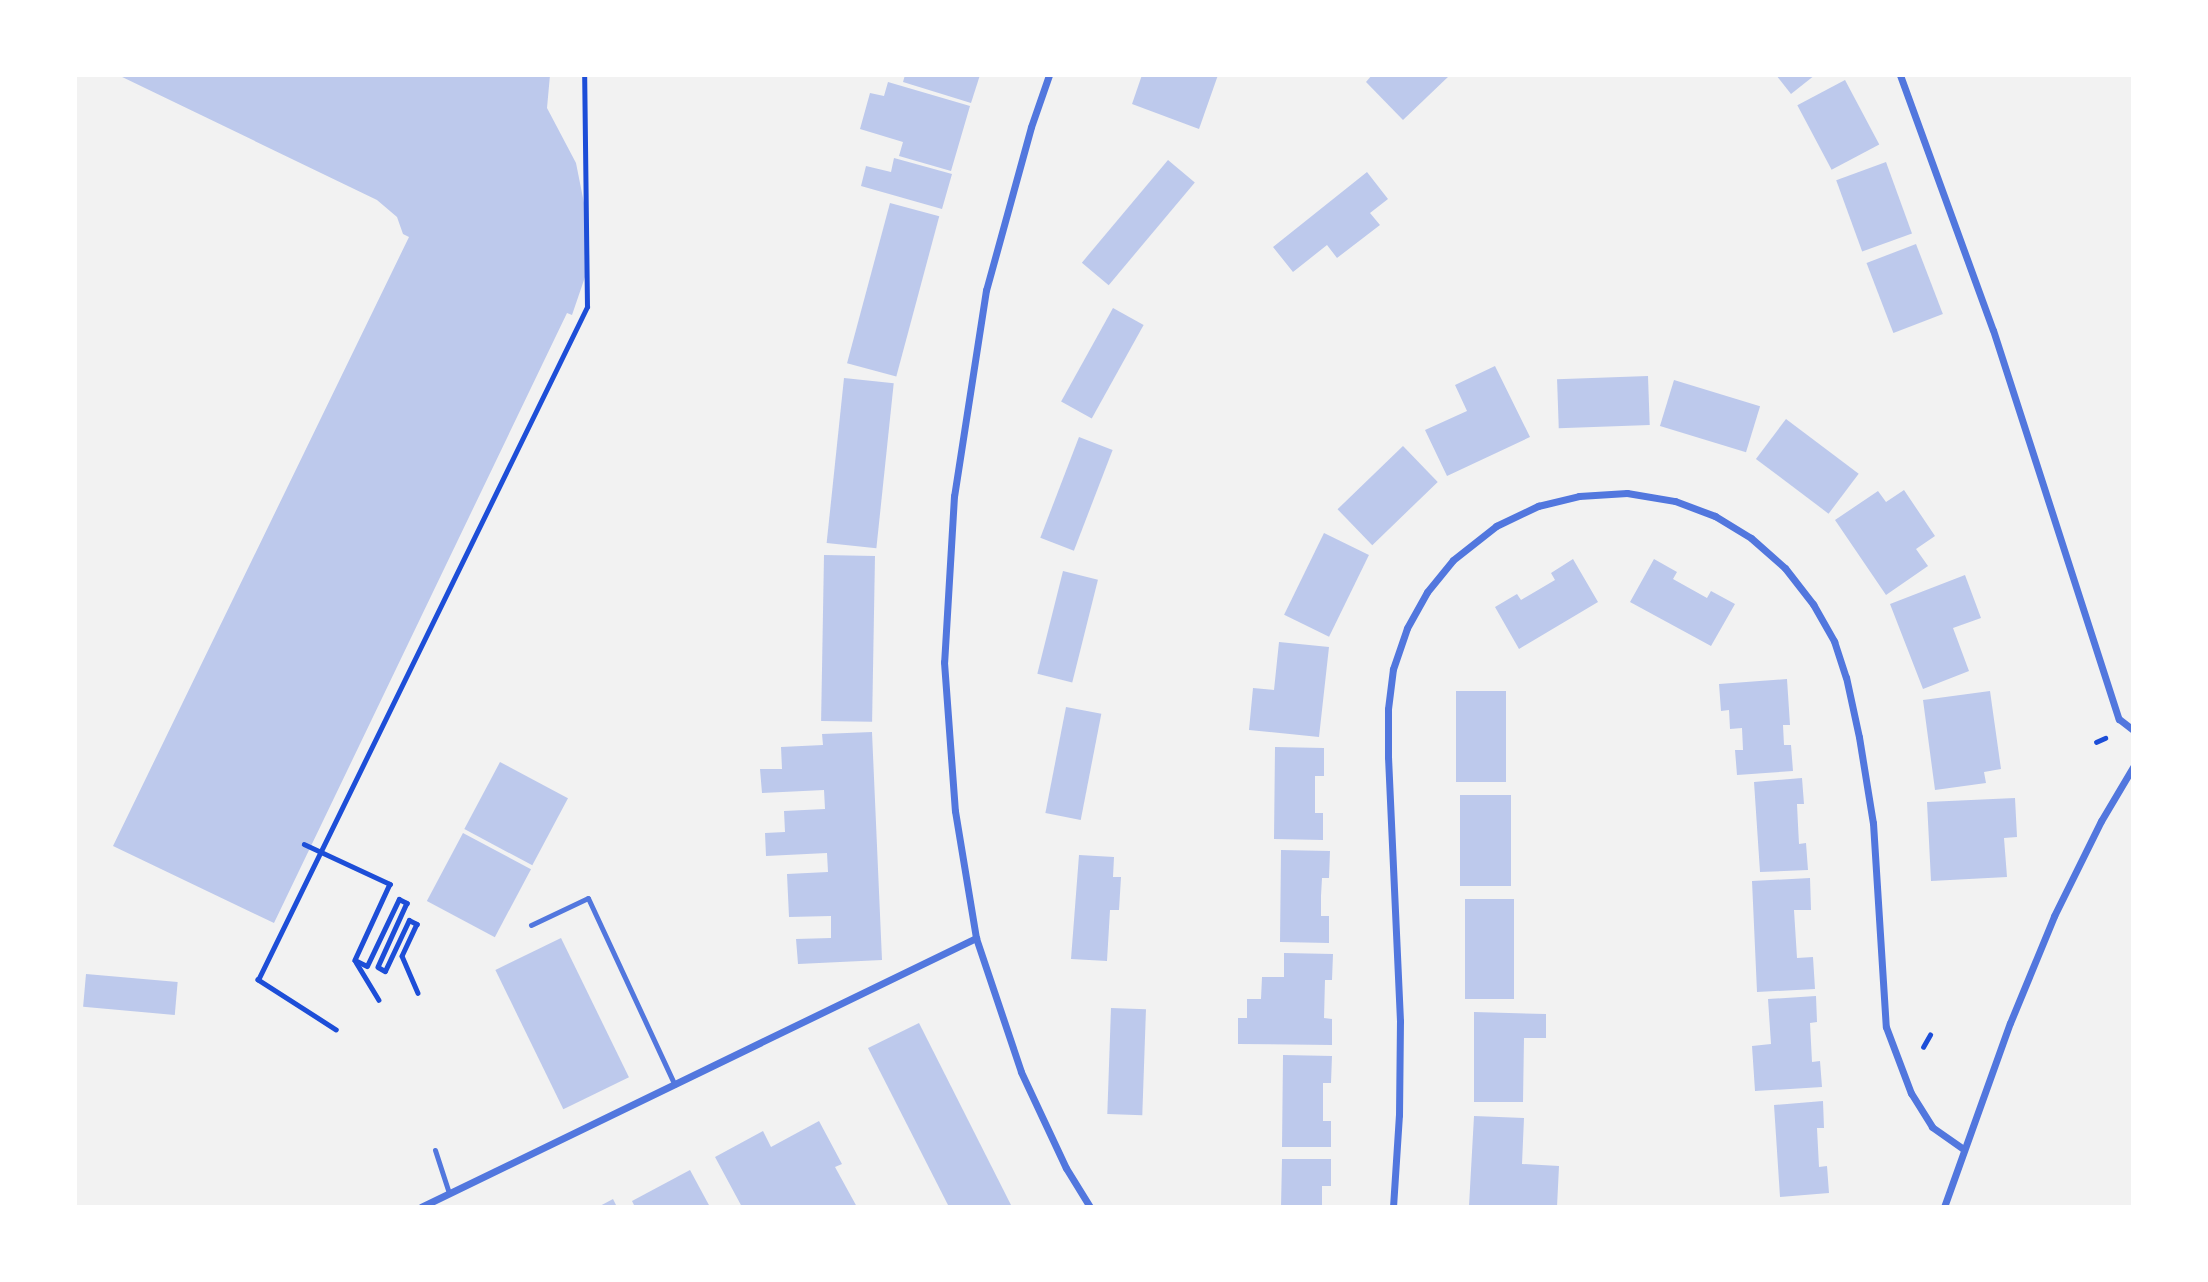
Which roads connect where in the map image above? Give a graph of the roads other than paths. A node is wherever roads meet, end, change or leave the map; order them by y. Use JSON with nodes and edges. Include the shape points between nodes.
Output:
{"nodes":[{"id":1,"x":1049,"y":75,"type":"edge"},
{"id":2,"x":1900,"y":75,"type":"edge"},
{"id":3,"x":2133,"y":730,"type":"edge"},
{"id":4,"x":2133,"y":767,"type":"edge"},
{"id":5,"x":531,"y":925,"type":"dead end"},
{"id":6,"x":976,"y":938,"type":"junction"},
{"id":7,"x":676,"y":1085,"type":"junction"},
{"id":8,"x":1964,"y":1149,"type":"junction"},
{"id":9,"x":435,"y":1150,"type":"dead end"},
{"id":10,"x":449,"y":1193,"type":"junction"},
{"id":11,"x":421,"y":1207,"type":"edge"},
{"id":12,"x":1090,"y":1207,"type":"edge"},
{"id":13,"x":1393,"y":1207,"type":"edge"},
{"id":14,"x":1944,"y":1207,"type":"edge"}],
"edges":[{"from":1,"to":6,"type":"street","via":[[986,290],[954,496],[944,662],[955,811]]},
{"from":2,"to":3,"type":"street","via":[[1993,330],[2119,719]]},
{"from":4,"to":8,"type":"street","via":[[2054,916]]},
{"from":5,"to":7,"type":"lane","via":[[588,898]]},
{"from":6,"to":7,"type":"street"},
{"from":6,"to":12,"type":"street","via":[[1021,1072],[1066,1168]]},
{"from":7,"to":10,"type":"street"},
{"from":8,"to":13,"type":"street","via":[[1932,1127],[1911,1093],[1886,1027],[1873,823],[1859,737],[1834,641],[1813,604],[1784,568],[1751,538],[1715,516],[1675,501],[1627,494],[1579,496],[1538,506],[1496,526],[1452,560],[1406,628],[1393,669],[1388,757],[1400,1021]]},
{"from":8,"to":14,"type":"street"},
{"from":9,"to":10,"type":"lane"},
{"from":10,"to":11,"type":"street"}]}
